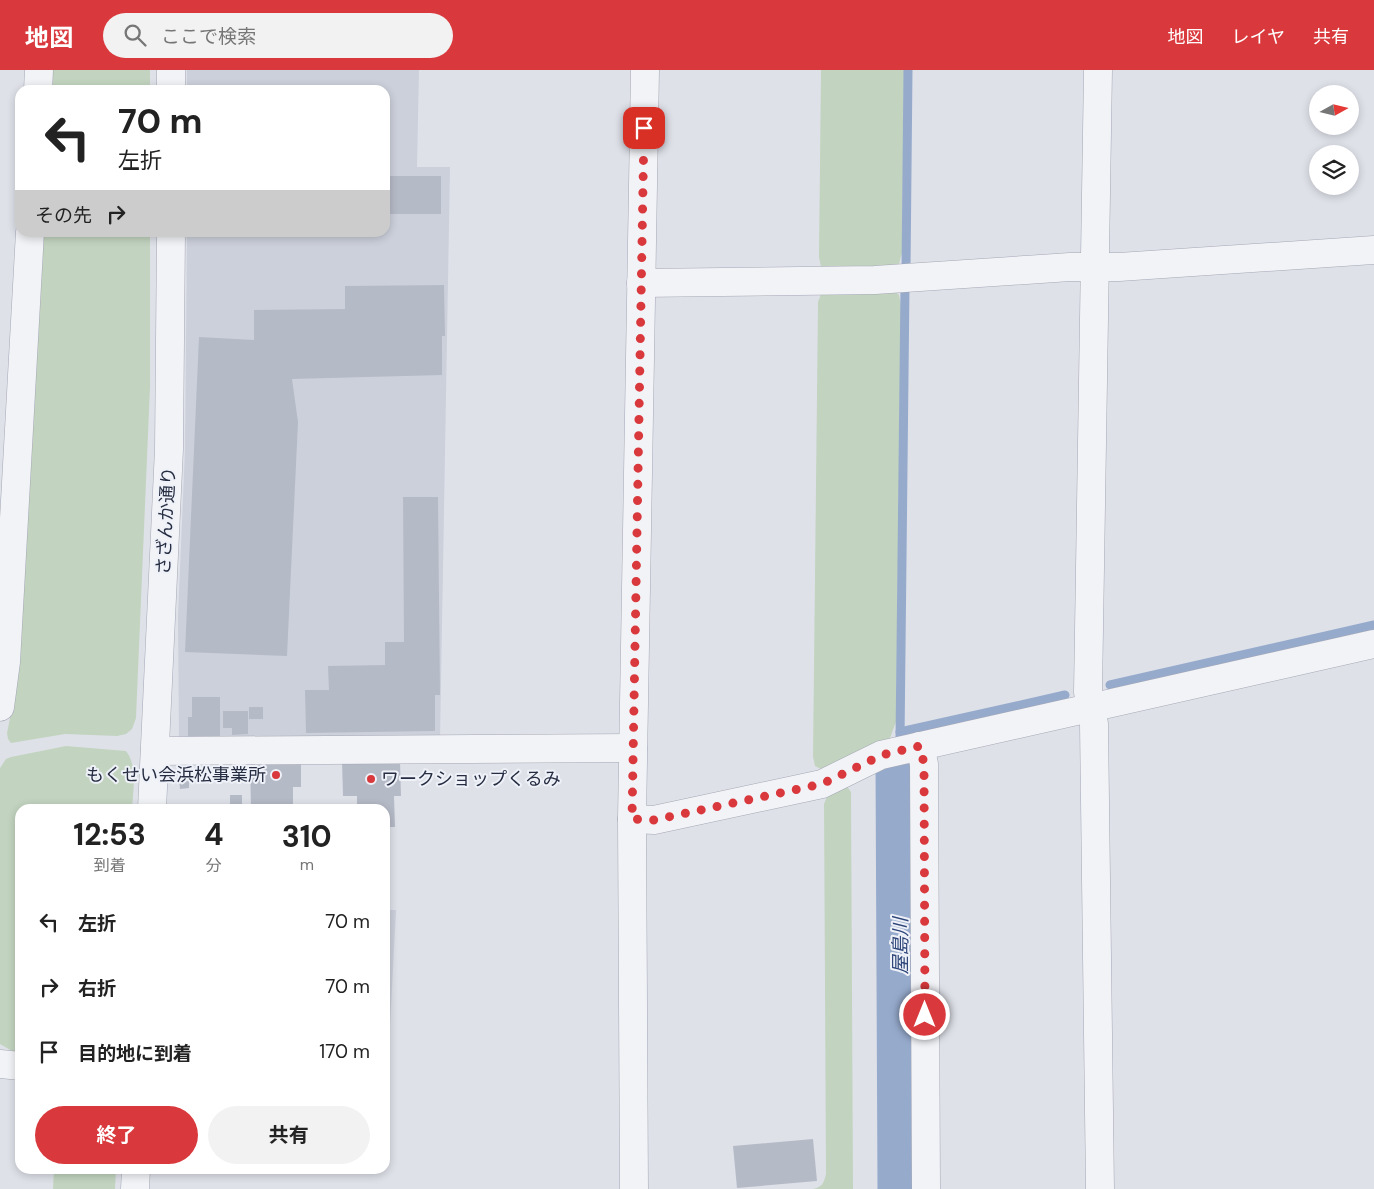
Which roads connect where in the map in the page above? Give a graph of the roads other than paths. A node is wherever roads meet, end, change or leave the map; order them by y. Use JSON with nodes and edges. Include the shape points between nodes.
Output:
{"nodes":[{"id":1,"x":39,"y":70,"type":"edge"},
{"id":2,"x":171,"y":70,"type":"edge"},
{"id":3,"x":645,"y":70,"type":"edge"},
{"id":4,"x":1098,"y":70,"type":"edge"},
{"id":5,"x":38,"y":85,"type":"edge"},
{"id":6,"x":171,"y":85,"type":"edge"},
{"id":7,"x":30,"y":237,"type":"edge"},
{"id":8,"x":171,"y":237,"type":"edge"},
{"id":9,"x":1374,"y":250,"type":"edge"},
{"id":10,"x":1095,"y":267,"type":"junction"},
{"id":11,"x":641,"y":283,"type":"junction"},
{"id":12,"x":1374,"y":644,"type":"edge"},
{"id":13,"x":0,"y":707,"type":"edge"},
{"id":14,"x":1091,"y":708,"type":"junction"},
{"id":15,"x":920,"y":746,"type":"junction"},
{"id":16,"x":633,"y":748,"type":"junction"},
{"id":17,"x":155,"y":751,"type":"junction"},
{"id":18,"x":152,"y":804,"type":"edge"},
{"id":19,"x":632,"y":819,"type":"junction"},
{"id":20,"x":0,"y":1064,"type":"edge"},
{"id":21,"x":15,"y":1066,"type":"edge"},
{"id":22,"x":136,"y":1174,"type":"edge"},
{"id":23,"x":135,"y":1189,"type":"edge"},
{"id":24,"x":634,"y":1189,"type":"edge"},
{"id":25,"x":926,"y":1189,"type":"edge"},
{"id":26,"x":1100,"y":1189,"type":"edge"}],
"edges":[{"from":1,"to":5,"type":"street"},
{"from":2,"to":6,"type":"street"},
{"from":3,"to":11,"type":"street"},
{"from":4,"to":10,"type":"street"},
{"from":7,"to":13,"type":"street","via":[[6,652]]},
{"from":8,"to":17,"type":"street","name":"さざんか通り","via":[[169,449]]},
{"from":9,"to":10,"type":"street"},
{"from":10,"to":11,"type":"street","via":[[875,280]]},
{"from":10,"to":14,"type":"street","via":[[1088,692]]},
{"from":11,"to":16,"type":"street"},
{"from":12,"to":14,"type":"street"},
{"from":14,"to":15,"type":"street"},
{"from":14,"to":26,"type":"street","via":[[1094,724]]},
{"from":15,"to":19,"type":"street","via":[[882,755],[822,784],[654,820]]},
{"from":15,"to":25,"type":"street","via":[[924,764]]},
{"from":16,"to":17,"type":"street"},
{"from":16,"to":19,"type":"street"},
{"from":17,"to":18,"type":"street","name":"さざんか通り"},
{"from":19,"to":24,"type":"street"},
{"from":20,"to":21,"type":"street"},
{"from":22,"to":23,"type":"street"}]}
